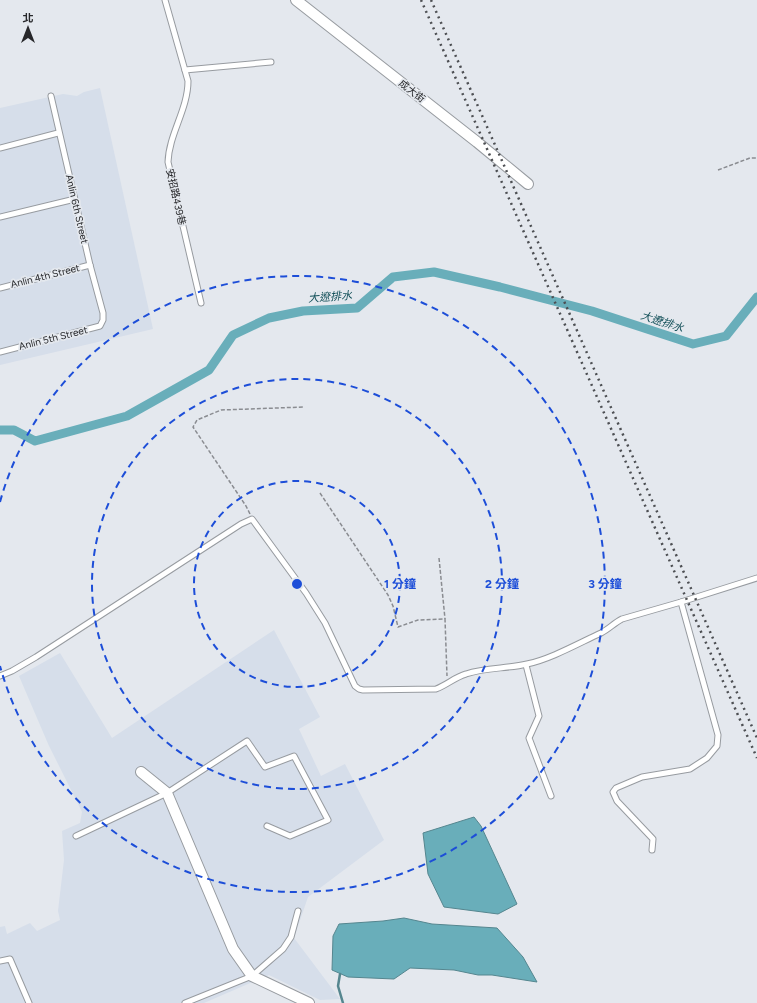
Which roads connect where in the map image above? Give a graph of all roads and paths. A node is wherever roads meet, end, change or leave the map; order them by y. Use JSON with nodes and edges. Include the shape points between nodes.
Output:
{"nodes":[{"id":1,"x":166,"y":0,"type":"edge"},
{"id":2,"x":296,"y":0,"type":"edge"},
{"id":3,"x":271,"y":62,"type":"dead end"},
{"id":4,"x":185,"y":70,"type":"junction"},
{"id":5,"x":51,"y":96,"type":"dead end"},
{"id":6,"x":58,"y":133,"type":"junction"},
{"id":7,"x":0,"y":148,"type":"edge"},
{"id":8,"x":757,"y":158,"type":"edge"},
{"id":9,"x":718,"y":170,"type":"dead end"},
{"id":10,"x":528,"y":184,"type":"dead end"},
{"id":11,"x":75,"y":199,"type":"junction"},
{"id":12,"x":0,"y":217,"type":"edge"},
{"id":13,"x":90,"y":265,"type":"junction"},
{"id":14,"x":0,"y":288,"type":"edge"},
{"id":15,"x":201,"y":303,"type":"dead end"},
{"id":16,"x":103,"y":320,"type":"joint"},
{"id":17,"x":0,"y":352,"type":"edge"},
{"id":18,"x":304,"y":407,"type":"dead end"},
{"id":19,"x":320,"y":493,"type":"dead end"},
{"id":20,"x":252,"y":519,"type":"junction"},
{"id":21,"x":439,"y":558,"type":"dead end"},
{"id":22,"x":757,"y":578,"type":"edge"},
{"id":23,"x":681,"y":602,"type":"junction"},
{"id":24,"x":444,"y":619,"type":"junction"},
{"id":25,"x":526,"y":665,"type":"junction"},
{"id":26,"x":0,"y":676,"type":"edge"},
{"id":27,"x":447,"y":683,"type":"junction"},
{"id":28,"x":141,"y":772,"type":"dead end"},
{"id":29,"x":167,"y":793,"type":"junction"},
{"id":30,"x":551,"y":796,"type":"dead end"},
{"id":31,"x":268,"y":826,"type":"dead end"},
{"id":32,"x":76,"y":836,"type":"dead end"},
{"id":33,"x":652,"y":850,"type":"dead end"},
{"id":34,"x":298,"y":911,"type":"dead end"},
{"id":35,"x":0,"y":961,"type":"edge"},
{"id":36,"x":252,"y":976,"type":"junction"},
{"id":37,"x":296,"y":999,"type":"edge"},
{"id":38,"x":29,"y":1003,"type":"edge"},
{"id":39,"x":185,"y":1003,"type":"edge"},
{"id":40,"x":309,"y":1003,"type":"edge"}],
"edges":[{"from":1,"to":4,"type":"lane","name":"安招路439巷"},
{"from":2,"to":10,"type":"street","name":"成大街"},
{"from":3,"to":4,"type":"lane"},
{"from":4,"to":15,"type":"lane","name":"安招路439巷","via":[[188,93],[171,142],[168,162]]},
{"from":5,"to":6,"type":"lane","name":"Anlin 6th Street"},
{"from":6,"to":7,"type":"lane"},
{"from":6,"to":11,"type":"lane","name":"Anlin 6th Street"},
{"from":8,"to":9,"type":"path","via":[[750,158]]},
{"from":11,"to":12,"type":"lane"},
{"from":11,"to":13,"type":"lane","name":"Anlin 6th Street"},
{"from":13,"to":14,"type":"lane","name":"Anlin 4th Street"},
{"from":13,"to":16,"type":"lane","name":"Anlin 6th Street"},
{"from":16,"to":17,"type":"lane","name":"Anlin 5th Street","via":[[100,326]]},
{"from":18,"to":20,"type":"path","via":[[221,410],[197,420],[193,426]]},
{"from":19,"to":24,"type":"path","via":[[388,595],[398,627],[418,620]]},
{"from":20,"to":26,"type":"lane","via":[[36,657]]},
{"from":20,"to":27,"type":"lane","via":[[325,623],[355,686],[359,689],[436,689]]},
{"from":21,"to":24,"type":"path"},
{"from":22,"to":23,"type":"lane"},
{"from":23,"to":25,"type":"lane","via":[[614,623],[601,633]]},
{"from":23,"to":33,"type":"lane","via":[[718,735],[717,746],[707,758],[690,769],[642,777],[616,788],[613,792],[617,801],[653,839]]},
{"from":24,"to":27,"type":"path"},
{"from":25,"to":27,"type":"lane","via":[[480,670]]},
{"from":25,"to":30,"type":"lane","via":[[539,716],[529,738]]},
{"from":28,"to":29,"type":"street"},
{"from":29,"to":31,"type":"lane","via":[[247,741],[265,768],[294,756],[328,820],[290,836]]},
{"from":29,"to":32,"type":"lane"},
{"from":29,"to":36,"type":"street","via":[[233,950]]},
{"from":34,"to":36,"type":"lane","via":[[291,937],[283,949]]},
{"from":35,"to":38,"type":"lane","via":[[10,959]]},
{"from":36,"to":37,"type":"street"},
{"from":36,"to":39,"type":"lane"},
{"from":37,"to":40,"type":"street"}]}
